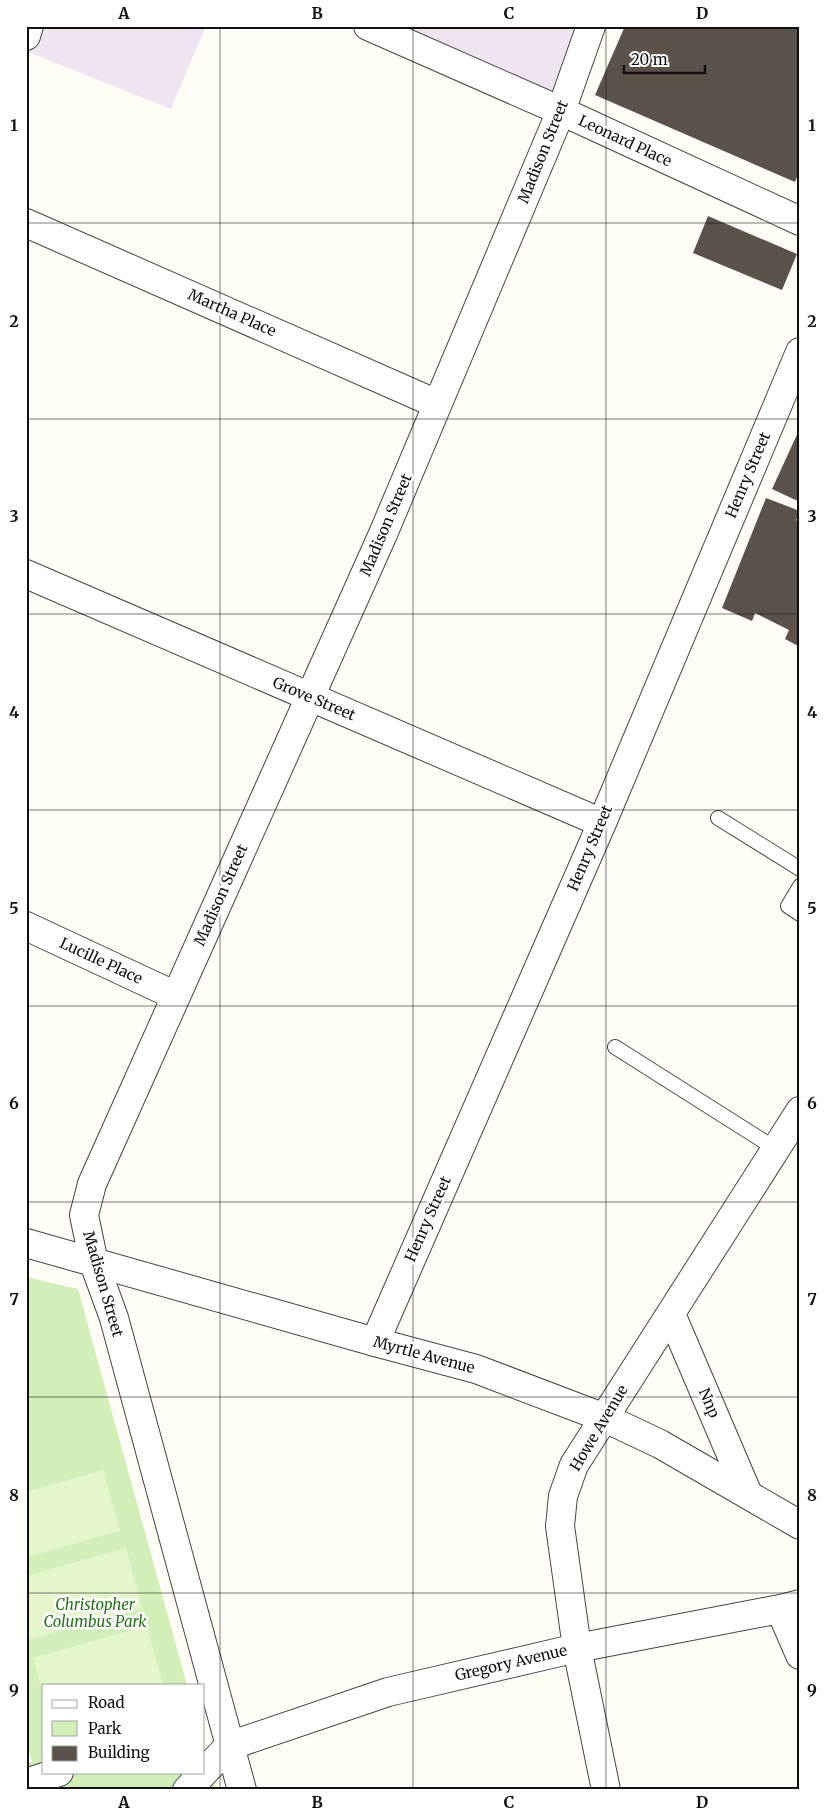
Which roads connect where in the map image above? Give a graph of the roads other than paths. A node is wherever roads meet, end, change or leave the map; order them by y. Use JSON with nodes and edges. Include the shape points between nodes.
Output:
{"nodes":[{"id":1,"x":29,"y":26,"type":"edge"},
{"id":2,"x":368,"y":26,"type":"edge"},
{"id":3,"x":591,"y":26,"type":"edge"},
{"id":4,"x":26,"y":36,"type":"edge"},
{"id":5,"x":560,"y":111,"type":"junction"},
{"id":6,"x":800,"y":221,"type":"edge"},
{"id":7,"x":26,"y":223,"type":"edge"},
{"id":8,"x":800,"y":352,"type":"edge"},
{"id":9,"x":437,"y":404,"type":"junction"},
{"id":10,"x":26,"y":574,"type":"edge"},
{"id":11,"x":310,"y":697,"type":"junction"},
{"id":12,"x":718,"y":818,"type":"dead end"},
{"id":13,"x":602,"y":823,"type":"junction"},
{"id":14,"x":800,"y":868,"type":"edge"},
{"id":15,"x":800,"y":886,"type":"edge"},
{"id":16,"x":800,"y":914,"type":"edge"},
{"id":17,"x":26,"y":926,"type":"edge"},
{"id":18,"x":176,"y":996,"type":"junction"},
{"id":19,"x":616,"y":1046,"type":"dead end"},
{"id":20,"x":791,"y":1132,"type":"edge"},
{"id":21,"x":26,"y":1243,"type":"edge"},
{"id":22,"x":94,"y":1262,"type":"junction"},
{"id":23,"x":671,"y":1314,"type":"junction"},
{"id":24,"x":375,"y":1342,"type":"junction"},
{"id":25,"x":605,"y":1418,"type":"junction"},
{"id":26,"x":746,"y":1492,"type":"junction"},
{"id":27,"x":800,"y":1524,"type":"edge"},
{"id":28,"x":790,"y":1606,"type":"edge"},
{"id":29,"x":577,"y":1648,"type":"junction"},
{"id":30,"x":800,"y":1655,"type":"edge"},
{"id":31,"x":202,"y":1684,"type":"edge"},
{"id":32,"x":205,"y":1698,"type":"edge"},
{"id":33,"x":216,"y":1744,"type":"edge"},
{"id":34,"x":205,"y":1761,"type":"edge"},
{"id":35,"x":53,"y":1774,"type":"edge"},
{"id":36,"x":197,"y":1774,"type":"edge"},
{"id":37,"x":26,"y":1783,"type":"edge"},
{"id":38,"x":187,"y":1790,"type":"edge"},
{"id":39,"x":242,"y":1790,"type":"edge"},
{"id":40,"x":606,"y":1790,"type":"edge"}],
"edges":[{"from":1,"to":4,"type":"street"},
{"from":2,"to":5,"type":"street","name":"Leonard Place"},
{"from":3,"to":5,"type":"street","name":"Madison Street"},
{"from":5,"to":6,"type":"street","name":"Leonard Place"},
{"from":5,"to":9,"type":"street","name":"Madison Street"},
{"from":7,"to":9,"type":"street","name":"Martha Place"},
{"from":8,"to":13,"type":"street","name":"Henry Street"},
{"from":9,"to":11,"type":"street","name":"Madison Street"},
{"from":10,"to":11,"type":"street","name":"Grove Street"},
{"from":11,"to":13,"type":"street","name":"Grove Street"},
{"from":11,"to":18,"type":"street","name":"Madison Street"},
{"from":12,"to":14,"type":"lane"},
{"from":13,"to":24,"type":"street","name":"Henry Street"},
{"from":15,"to":16,"type":"lane","via":[[788,906]]},
{"from":17,"to":18,"type":"street","name":"Lucille Place"},
{"from":18,"to":22,"type":"street","name":"Madison Street","via":[[92,1184],[84,1215]]},
{"from":19,"to":20,"type":"lane"},
{"from":20,"to":23,"type":"street","name":"Howe Avenue"},
{"from":21,"to":22,"type":"street","name":"Myrtle Avenue"},
{"from":22,"to":24,"type":"street","name":"Myrtle Avenue"},
{"from":22,"to":31,"type":"street","name":"Madison Street","via":[[114,1318]]},
{"from":23,"to":25,"type":"street","name":"Howe Avenue"},
{"from":23,"to":26,"type":"street","name":"Nnp"},
{"from":24,"to":25,"type":"street","name":"Myrtle Avenue","via":[[476,1369]]},
{"from":25,"to":26,"type":"street","name":"Myrtle Avenue","via":[[660,1444]]},
{"from":25,"to":29,"type":"street","name":"Howe Avenue","via":[[574,1465],[563,1496],[560,1526]]},
{"from":26,"to":27,"type":"street","name":"Myrtle Avenue"},
{"from":28,"to":29,"type":"street","name":"Gregory Avenue"},
{"from":28,"to":30,"type":"street"},
{"from":29,"to":33,"type":"street","name":"Gregory Avenue","via":[[388,1692]]},
{"from":29,"to":40,"type":"street","name":"Howe Avenue"},
{"from":32,"to":33,"type":"street","name":"Madison Street"},
{"from":33,"to":34,"type":"street","name":"Gregory Avenue"},
{"from":33,"to":39,"type":"street","name":"Madison Street"},
{"from":35,"to":37,"type":"street"},
{"from":36,"to":38,"type":"street","name":"Gregory Avenue"}]}
